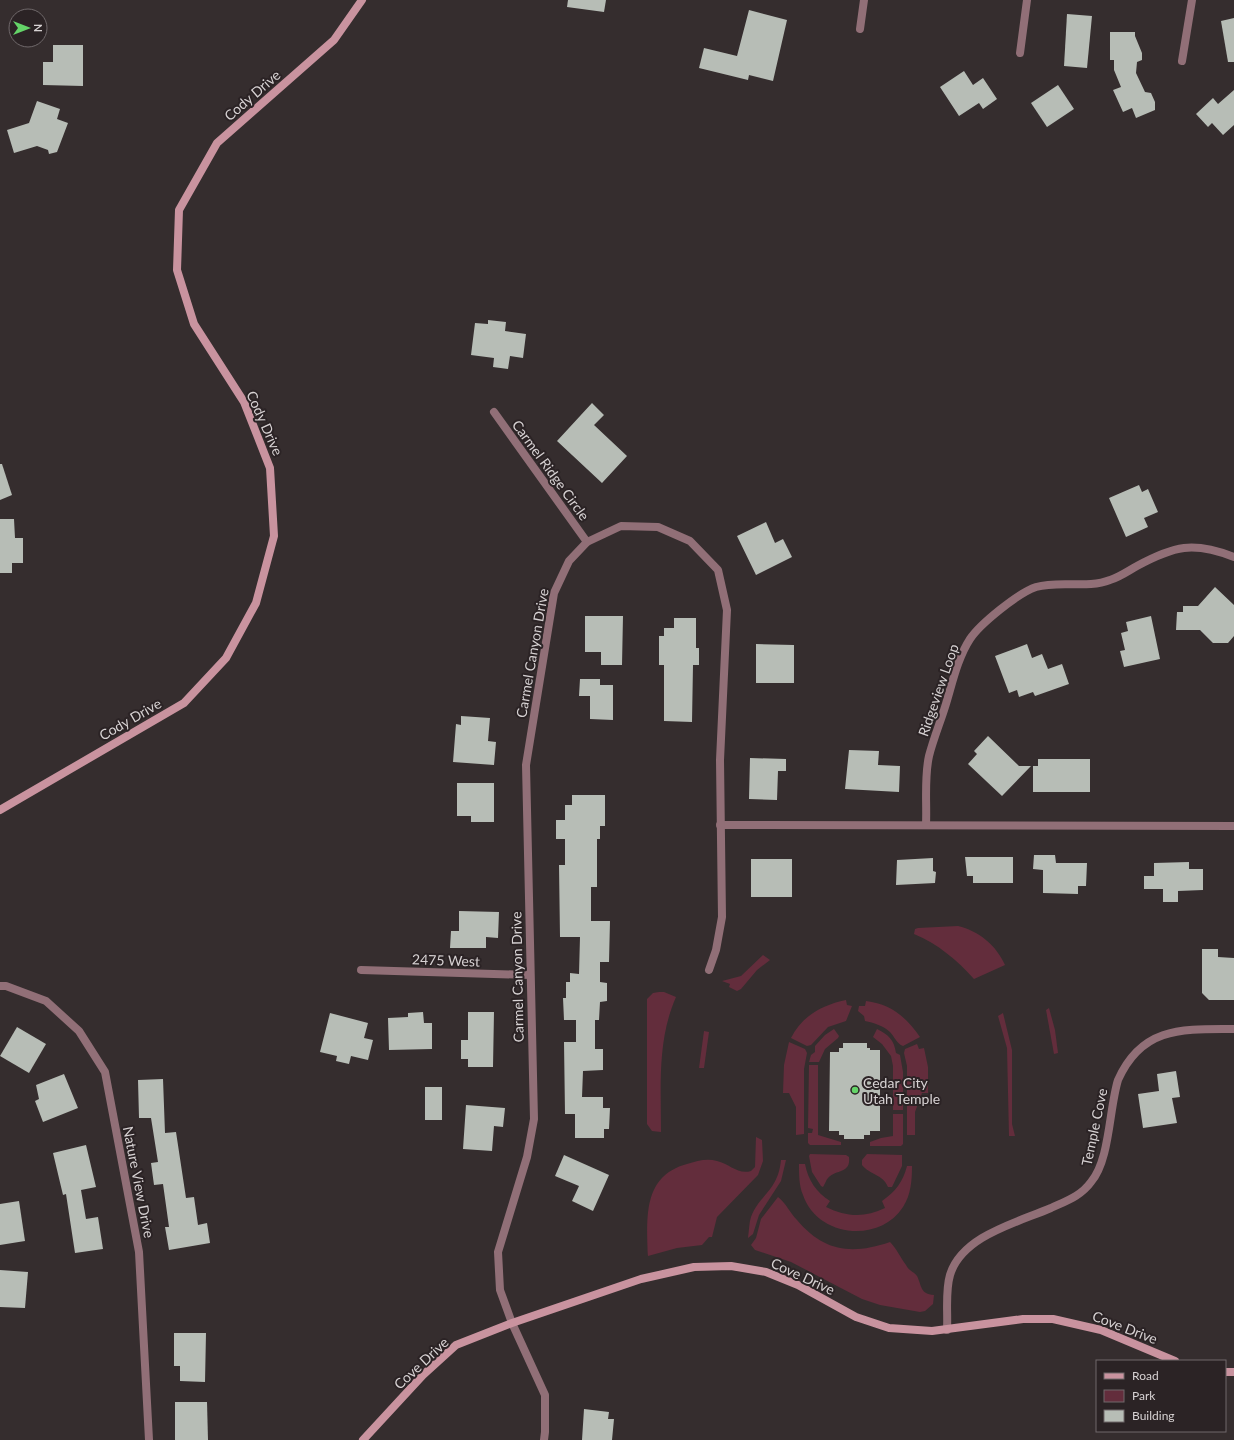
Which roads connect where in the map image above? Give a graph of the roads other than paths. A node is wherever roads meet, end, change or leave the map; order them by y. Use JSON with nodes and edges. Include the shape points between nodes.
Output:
{"nodes":[{"id":1,"x":362,"y":0,"type":"edge"},
{"id":2,"x":864,"y":0,"type":"edge"},
{"id":3,"x":1027,"y":0,"type":"edge"},
{"id":4,"x":1192,"y":0,"type":"edge"},
{"id":5,"x":860,"y":29,"type":"dead end"},
{"id":6,"x":1020,"y":53,"type":"dead end"},
{"id":7,"x":1182,"y":62,"type":"dead end"},
{"id":8,"x":494,"y":412,"type":"dead end"},
{"id":9,"x":587,"y":542,"type":"junction"},
{"id":10,"x":1234,"y":557,"type":"edge"},
{"id":11,"x":0,"y":810,"type":"edge"},
{"id":12,"x":720,"y":824,"type":"junction"},
{"id":13,"x":926,"y":825,"type":"junction"},
{"id":14,"x":1234,"y":826,"type":"edge"},
{"id":15,"x":361,"y":970,"type":"dead end"},
{"id":16,"x":709,"y":970,"type":"dead end"},
{"id":17,"x":530,"y":975,"type":"junction"},
{"id":18,"x":0,"y":986,"type":"edge"},
{"id":19,"x":1234,"y":1029,"type":"edge"},
{"id":20,"x":512,"y":1323,"type":"junction"},
{"id":21,"x":947,"y":1330,"type":"junction"},
{"id":22,"x":1173,"y":1360,"type":"edge"},
{"id":23,"x":149,"y":1440,"type":"edge"},
{"id":24,"x":363,"y":1440,"type":"edge"},
{"id":25,"x":544,"y":1440,"type":"edge"}],
"edges":[{"from":1,"to":11,"type":"street","name":"Cody Drive","via":[[334,40],[217,143],[179,210],[177,270],[194,324],[244,402],[270,468],[274,536],[256,603],[226,658],[184,703]]},
{"from":2,"to":5,"type":"street"},
{"from":3,"to":6,"type":"street"},
{"from":4,"to":7,"type":"street"},
{"from":8,"to":9,"type":"street","name":"Carmel Ridge Circle"},
{"from":9,"to":12,"type":"street","name":"Carmel Canyon Drive","via":[[621,526],[658,527],[690,541],[718,570],[727,610],[720,760]]},
{"from":9,"to":17,"type":"street","name":"Carmel Canyon Drive","via":[[569,561],[554,593],[526,765]]},
{"from":10,"to":13,"type":"street","name":"Ridgeview Loop","via":[[1211,549],[1181,547],[1161,553],[1111,580],[1096,584],[1036,587],[1021,594],[981,627],[970,639],[960,659],[929,756]]},
{"from":12,"to":13,"type":"street"},
{"from":12,"to":16,"type":"street","name":"Carmel Canyon Drive","via":[[721,922]]},
{"from":13,"to":14,"type":"street"},
{"from":15,"to":17,"type":"street","name":"2475 West"},
{"from":17,"to":20,"type":"street","name":"Carmel Canyon Drive","via":[[534,1119],[527,1157],[498,1252],[500,1290]]},
{"from":18,"to":23,"type":"street","name":"Nature View Drive","via":[[46,1001],[79,1031],[104,1072],[139,1252]]},
{"from":19,"to":21,"type":"street","name":"Temple Cove","via":[[1189,1029],[1168,1032],[1149,1041],[1134,1053],[1118,1080],[1103,1158],[1092,1181],[1074,1197],[980,1239],[965,1250],[956,1261],[950,1276]]},
{"from":20,"to":21,"type":"street","name":"Cove Drive","via":[[658,1274],[694,1267],[731,1266],[766,1272],[782,1278],[872,1323],[911,1331]]},
{"from":20,"to":24,"type":"street","name":"Cove Drive","via":[[456,1345],[423,1375]]},
{"from":20,"to":25,"type":"street","name":"Carmel Canyon Drive","via":[[545,1395]]},
{"from":21,"to":22,"type":"street","name":"Cove Drive","via":[[1023,1319],[1069,1322],[1101,1330]]}]}
